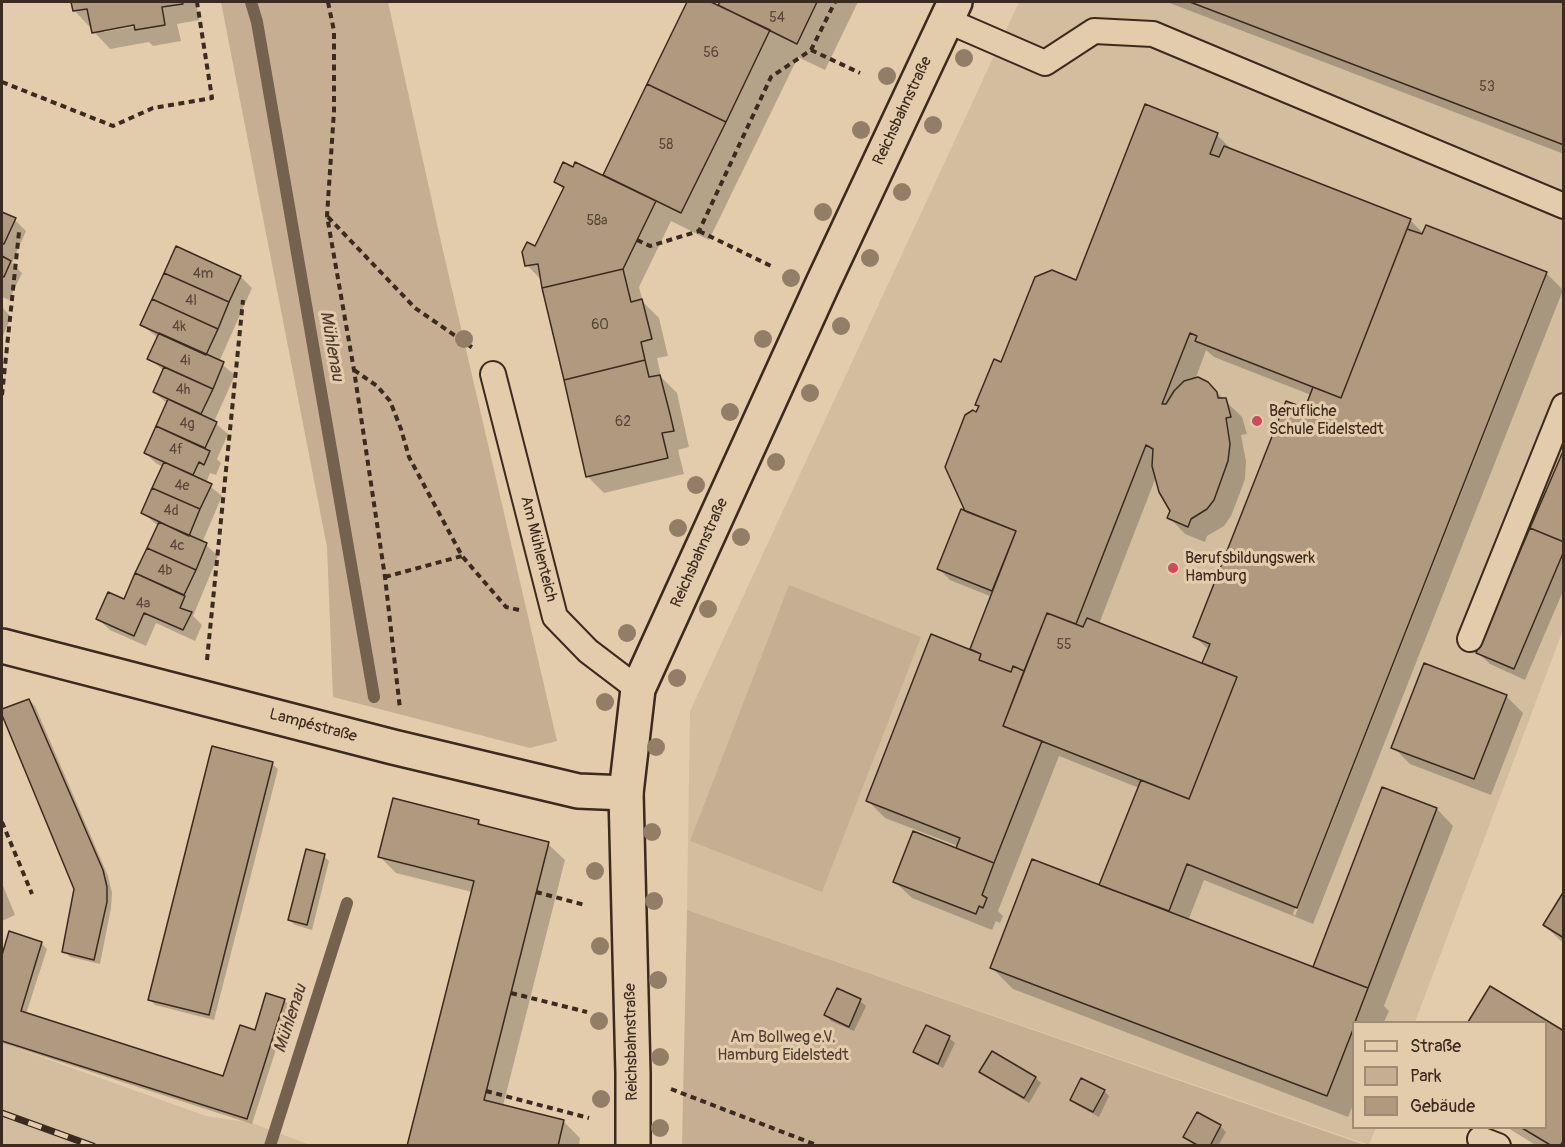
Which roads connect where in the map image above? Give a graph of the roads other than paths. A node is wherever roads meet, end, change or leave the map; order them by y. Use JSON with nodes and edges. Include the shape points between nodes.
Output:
{"nodes":[{"id":1,"x":951,"y":11,"type":"edge"},
{"id":2,"x":1563,"y":206,"type":"edge"},
{"id":3,"x":493,"y":374,"type":"road end"},
{"id":4,"x":1563,"y":406,"type":"edge"},
{"id":5,"x":1470,"y":639,"type":"dead end"},
{"id":6,"x":2,"y":646,"type":"edge"},
{"id":7,"x":638,"y":689,"type":"junction"},
{"id":8,"x":626,"y":793,"type":"junction"},
{"id":9,"x":633,"y":1146,"type":"edge"}],
"edges":[{"from":1,"to":2,"type":"lane","via":[[1045,63],[1094,31],[1153,34]]},
{"from":1,"to":7,"type":"street","name":"Reichsbahnstraße"},
{"from":3,"to":7,"type":"lane","name":"Am Mühlenteich","via":[[555,617],[588,651]]},
{"from":4,"to":5,"type":"lane"},
{"from":6,"to":8,"type":"street","name":"Lampéstraße","via":[[578,791]]},
{"from":7,"to":8,"type":"street","name":"Reichsbahnstraße"},
{"from":8,"to":9,"type":"street","name":"Reichsbahnstraße"}]}
